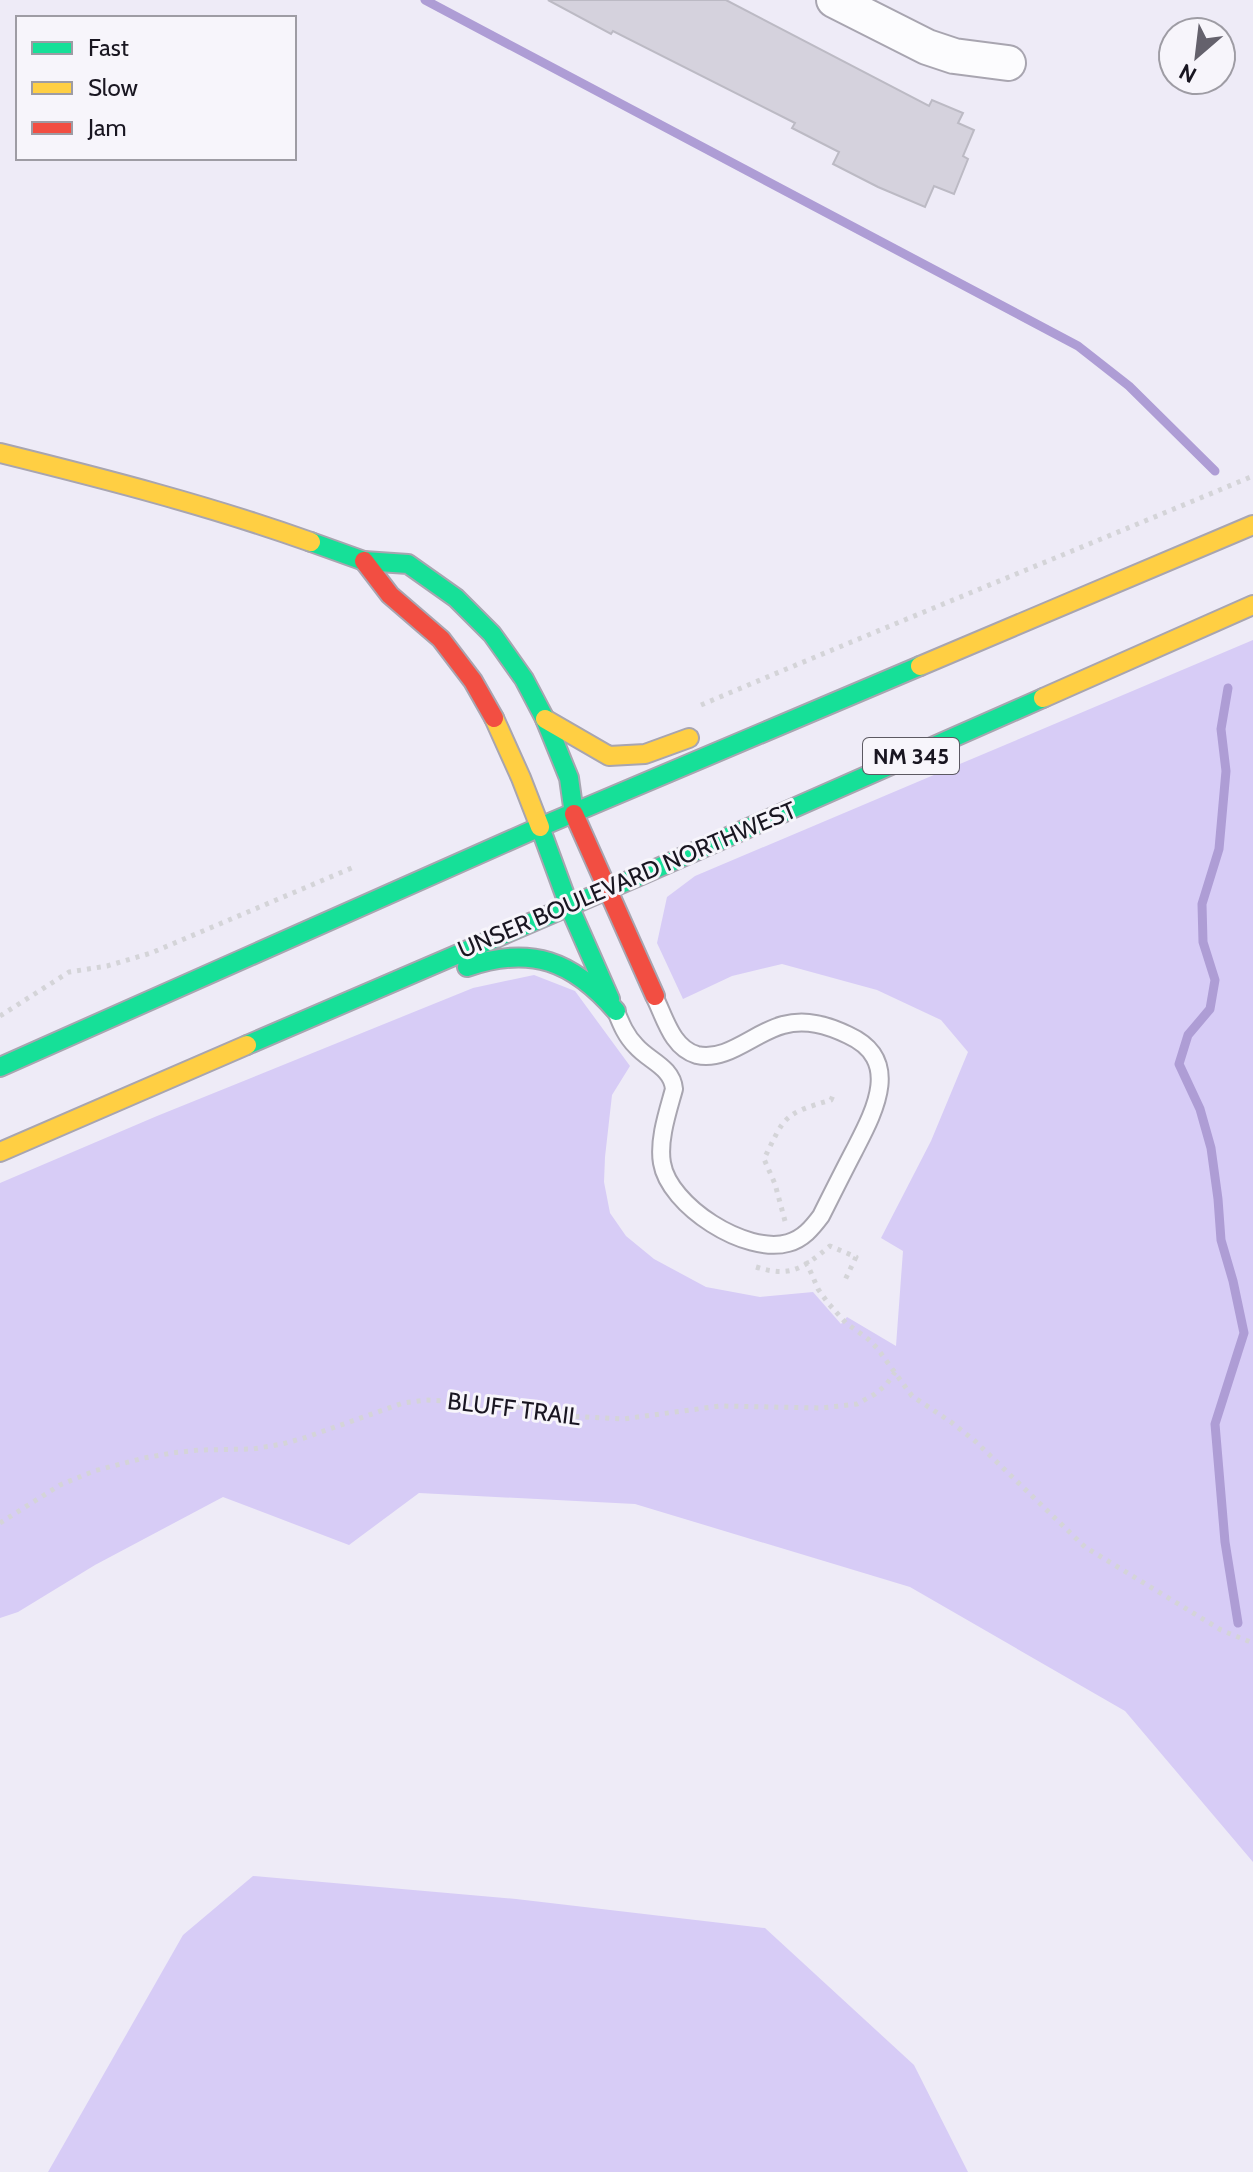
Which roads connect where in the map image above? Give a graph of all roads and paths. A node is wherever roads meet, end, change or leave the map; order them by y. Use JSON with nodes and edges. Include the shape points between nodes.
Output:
{"nodes":[{"id":1,"x":850,"y":4,"type":"edge"},
{"id":2,"x":1008,"y":63,"type":"dead end"},
{"id":3,"x":0,"y":453,"type":"edge"},
{"id":4,"x":1253,"y":476,"type":"edge"},
{"id":5,"x":1253,"y":525,"type":"edge"},
{"id":6,"x":364,"y":561,"type":"junction"},
{"id":7,"x":1253,"y":605,"type":"edge"},
{"id":8,"x":1033,"y":618,"type":"junction"},
{"id":9,"x":961,"y":629,"type":"dead end"},
{"id":10,"x":696,"y":707,"type":"dead end"},
{"id":11,"x":545,"y":719,"type":"junction"},
{"id":12,"x":703,"y":733,"type":"dead end"},
{"id":13,"x":574,"y":814,"type":"junction"},
{"id":14,"x":540,"y":827,"type":"junction"},
{"id":15,"x":368,"y":861,"type":"dead end"},
{"id":16,"x":608,"y":890,"type":"junction"},
{"id":17,"x":569,"y":906,"type":"junction"},
{"id":18,"x":655,"y":996,"type":"joint"},
{"id":19,"x":402,"y":998,"type":"dead end"},
{"id":20,"x":616,"y":1011,"type":"junction"},
{"id":21,"x":0,"y":1016,"type":"edge"},
{"id":22,"x":689,"y":1052,"type":"junction"},
{"id":23,"x":244,"y":1066,"type":"dead end"},
{"id":24,"x":0,"y":1067,"type":"edge"},
{"id":25,"x":661,"y":1067,"type":"junction"},
{"id":26,"x":183,"y":1073,"type":"junction"},
{"id":27,"x":834,"y":1093,"type":"dead end"},
{"id":28,"x":0,"y":1152,"type":"edge"},
{"id":29,"x":786,"y":1226,"type":"dead end"},
{"id":30,"x":806,"y":1261,"type":"dead end"},
{"id":31,"x":895,"y":1372,"type":"junction"},
{"id":32,"x":0,"y":1523,"type":"edge"},
{"id":33,"x":1253,"y":1643,"type":"edge"}],
"edges":[{"from":1,"to":2,"type":"street","via":[[927,47]]},
{"from":3,"to":6,"type":"main road","via":[[252,521]]},
{"from":4,"to":10,"type":"path"},
{"from":5,"to":8,"type":"main road"},
{"from":6,"to":11,"type":"main road","via":[[408,564],[456,598],[492,634]]},
{"from":6,"to":14,"type":"main road","via":[[474,682]]},
{"from":7,"to":16,"type":"main road","name":"UNSER BOULEVARD NORTHWEST","number":"NM 345"},
{"from":8,"to":9,"type":"main road"},
{"from":8,"to":13,"type":"main road"},
{"from":11,"to":12,"type":"main road","via":[[609,756],[645,754]]},
{"from":11,"to":13,"type":"main road","via":[[569,778]]},
{"from":13,"to":14,"type":"main road"},
{"from":13,"to":16,"type":"main road"},
{"from":14,"to":17,"type":"main road"},
{"from":14,"to":24,"type":"main road"},
{"from":15,"to":21,"type":"path","via":[[151,953],[69,972]]},
{"from":16,"to":17,"type":"main road","name":"UNSER BOULEVARD NORTHWEST","number":"NM 345"},
{"from":16,"to":18,"type":"main road"},
{"from":17,"to":20,"type":"main road"},
{"from":17,"to":26,"type":"main road","name":"UNSER BOULEVARD NORTHWEST"},
{"from":18,"to":22,"type":"lane","via":[[674,1038]]},
{"from":19,"to":20,"type":"main road","via":[[474,964],[515,956],[574,971]]},
{"from":20,"to":25,"type":"lane","via":[[635,1045]]},
{"from":22,"to":25,"type":"lane"},
{"from":22,"to":25,"type":"lane","via":[[710,1056],[772,1029],[811,1023],[859,1040],[875,1058],[881,1079],[871,1119],[821,1216],[801,1237],[778,1245],[756,1243],[708,1222],[673,1189],[661,1146],[674,1089]]},
{"from":23,"to":26,"type":"main road"},
{"from":26,"to":28,"type":"main road","name":"UNSER BOULEVARD NORTHWEST"},
{"from":27,"to":29,"type":"path","via":[[831,1100],[784,1119],[764,1159]]},
{"from":30,"to":31,"type":"path","via":[[828,1303]]},
{"from":31,"to":32,"type":"path","name":"BLUFF TRAIL","via":[[886,1385],[857,1404],[822,1408],[720,1406],[623,1419],[495,1403],[403,1403],[282,1444],[172,1453],[94,1471],[60,1485]]},
{"from":31,"to":33,"type":"path","via":[[912,1396],[975,1441],[1085,1547],[1221,1630]]}]}
